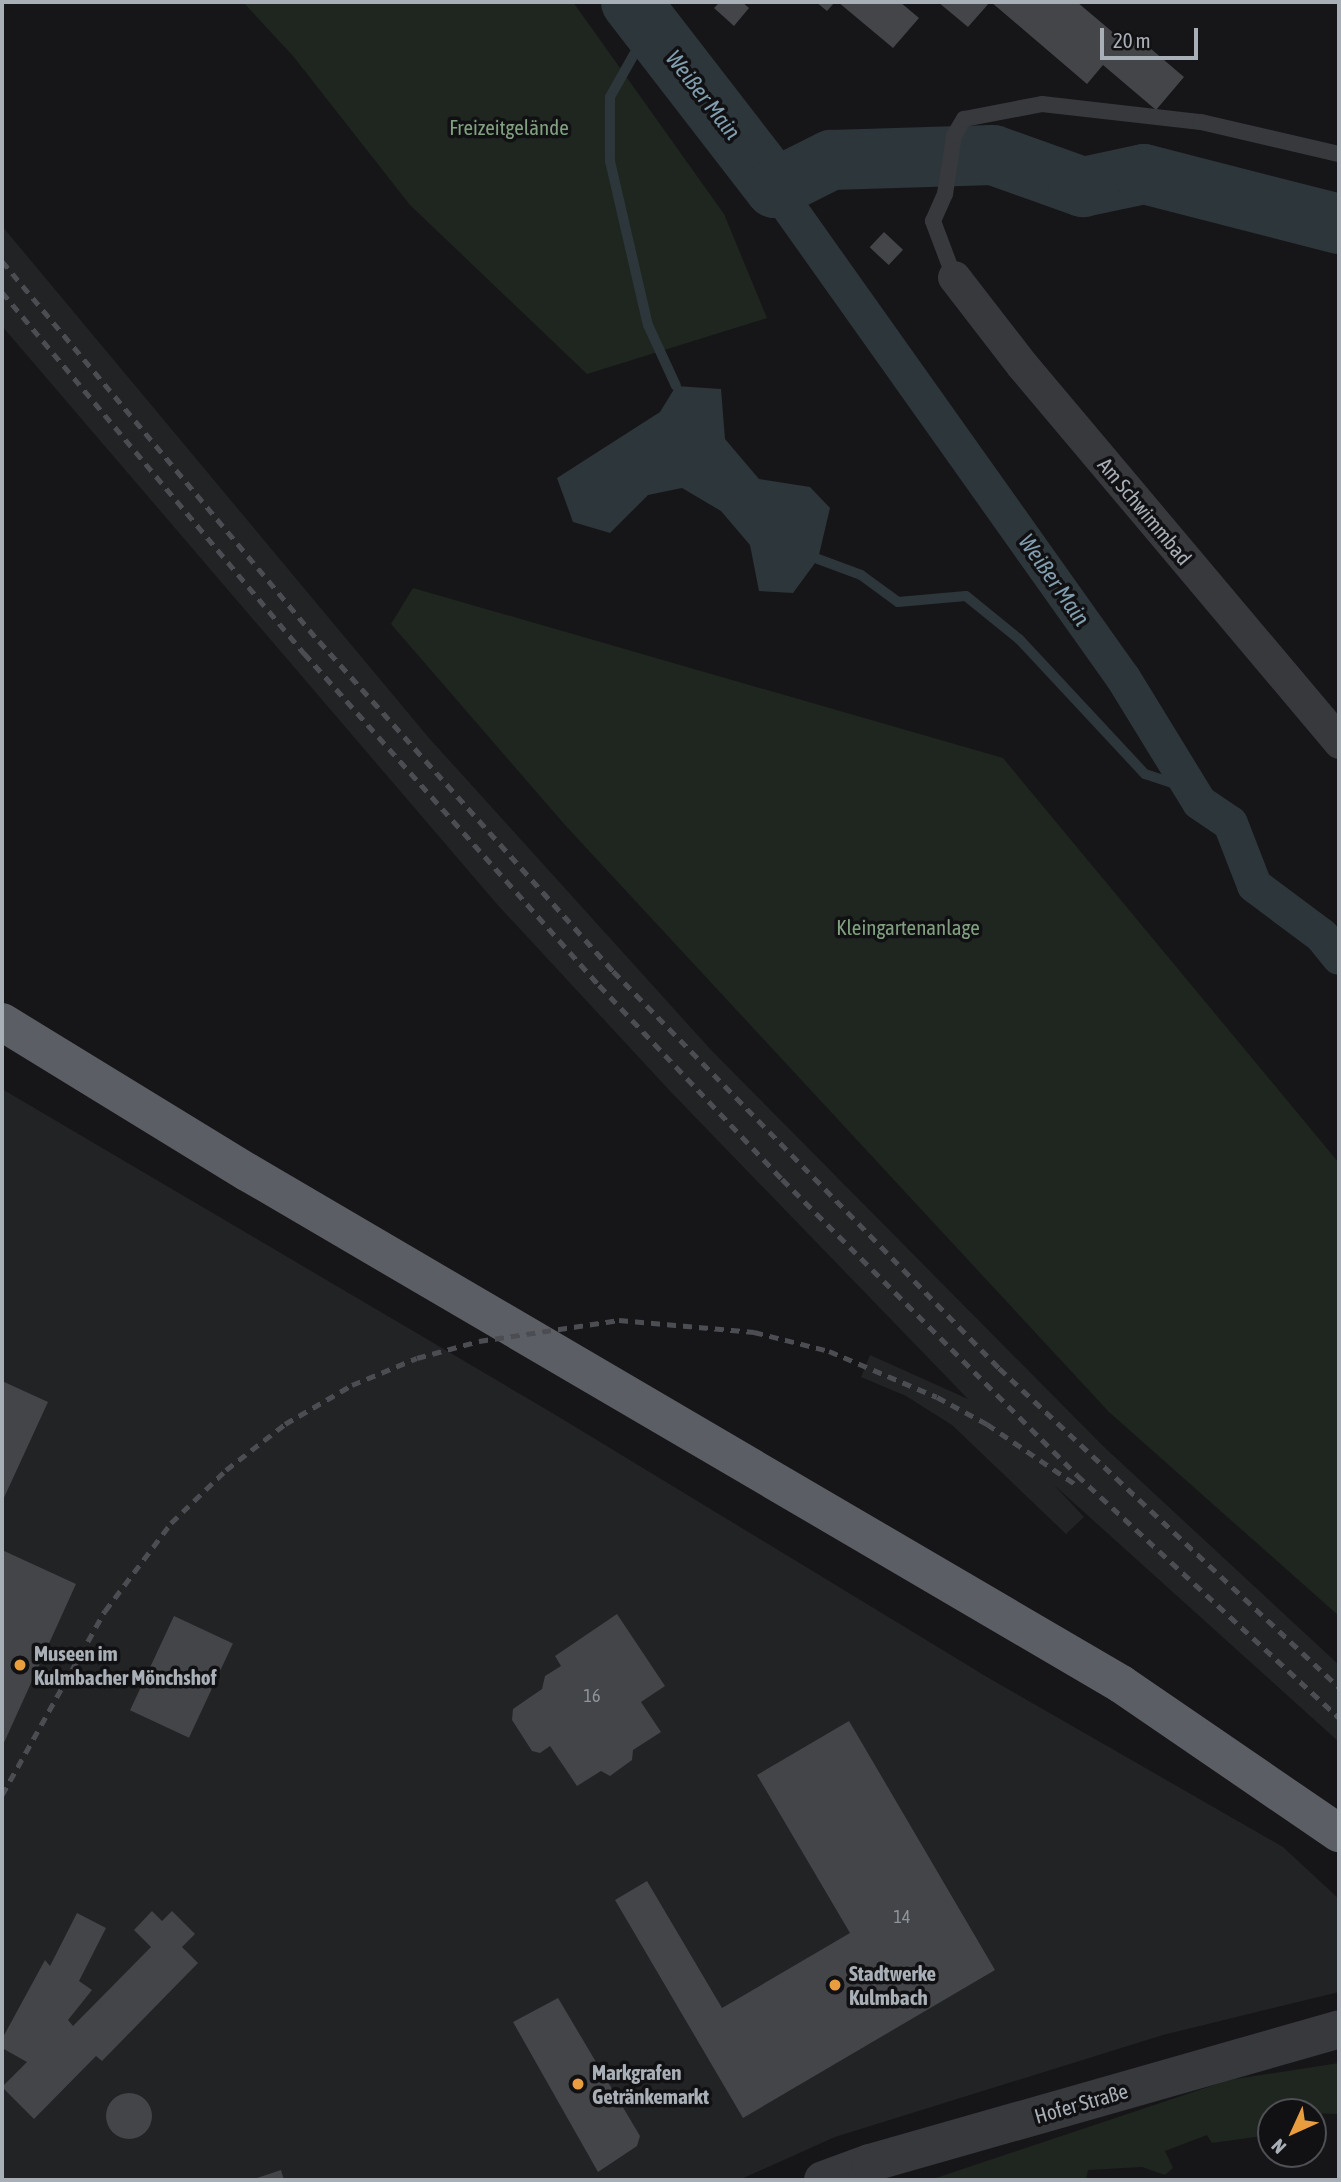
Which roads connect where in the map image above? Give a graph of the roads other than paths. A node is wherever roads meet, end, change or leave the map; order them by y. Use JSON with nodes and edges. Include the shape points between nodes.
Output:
{"nodes":[{"id":1,"x":1339,"y":154,"type":"edge"},
{"id":2,"x":954,"y":277,"type":"joint"},
{"id":3,"x":1339,"y":741,"type":"edge"},
{"id":4,"x":2,"y":1022,"type":"edge"},
{"id":5,"x":1339,"y":1833,"type":"edge"},
{"id":6,"x":1339,"y":2029,"type":"edge"},
{"id":7,"x":829,"y":2179,"type":"edge"}],
"edges":[{"from":1,"to":2,"type":"lane","via":[[1201,121],[1042,104],[964,119],[954,136],[945,194],[933,221]]},
{"from":2,"to":3,"type":"street","name":"Am Schwimmbad","via":[[1022,365]]},
{"from":4,"to":5,"type":"highway","via":[[1121,1684]]},
{"from":6,"to":7,"type":"street","name":"Hofer Straße"}]}
